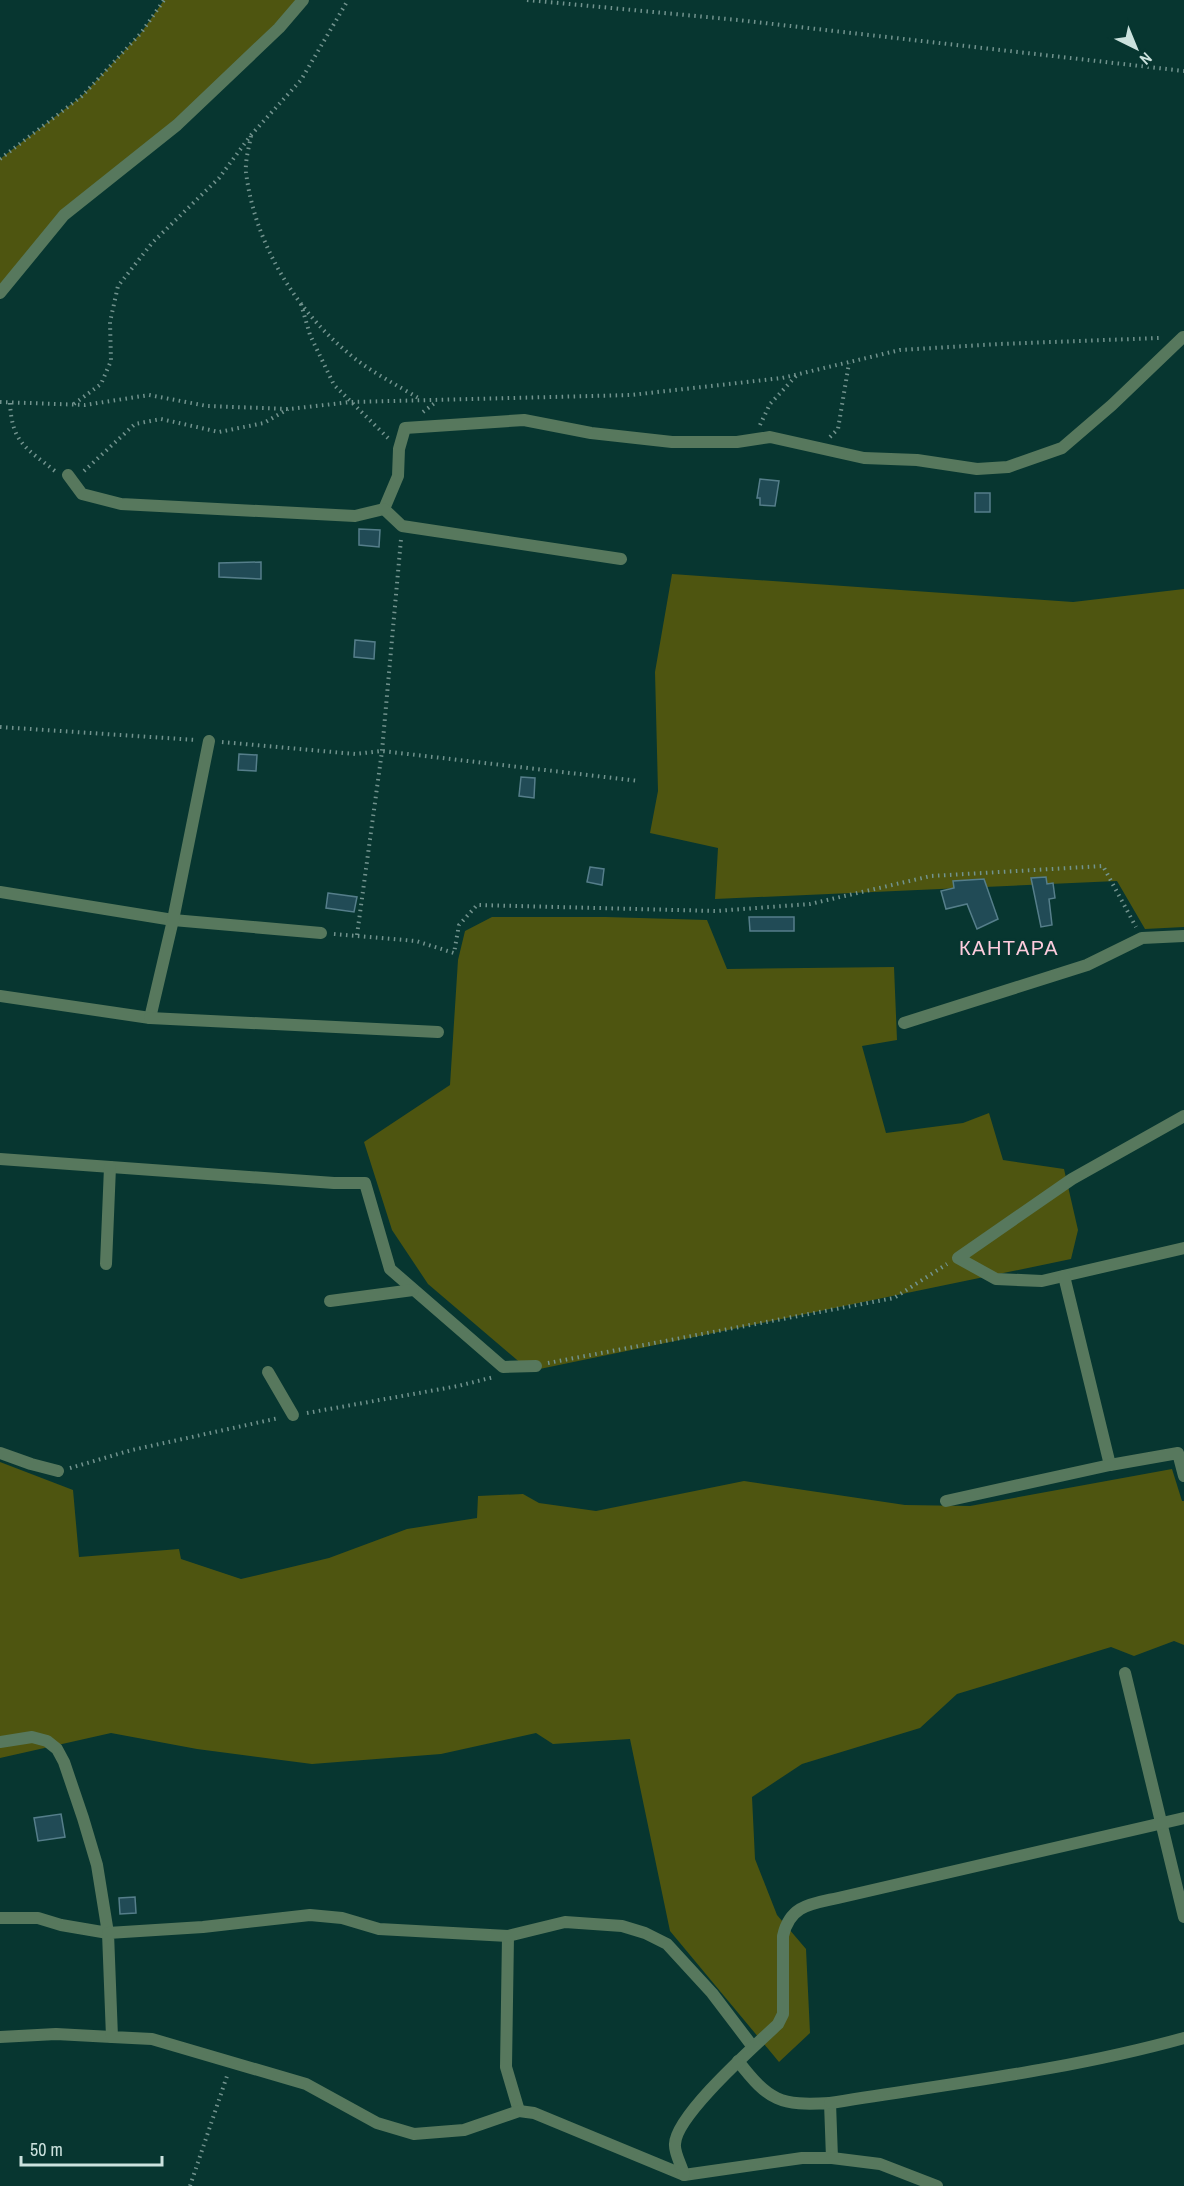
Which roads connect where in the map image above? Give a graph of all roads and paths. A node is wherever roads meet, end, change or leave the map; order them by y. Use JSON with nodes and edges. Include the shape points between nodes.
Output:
{"nodes":[{"id":1,"x":164,"y":0,"type":"edge"},
{"id":2,"x":303,"y":0,"type":"edge"},
{"id":3,"x":348,"y":0,"type":"edge"},
{"id":4,"x":527,"y":0,"type":"edge"},
{"id":5,"x":1184,"y":71,"type":"edge"},
{"id":6,"x":251,"y":135,"type":"junction"},
{"id":7,"x":0,"y":159,"type":"edge"},
{"id":8,"x":0,"y":293,"type":"edge"},
{"id":9,"x":301,"y":301,"type":"junction"},
{"id":10,"x":1183,"y":338,"type":"edge"},
{"id":11,"x":1170,"y":350,"type":"junction"},
{"id":12,"x":1184,"y":351,"type":"edge"},
{"id":13,"x":849,"y":363,"type":"junction"},
{"id":14,"x":796,"y":376,"type":"junction"},
{"id":15,"x":420,"y":400,"type":"junction"},
{"id":16,"x":0,"y":402,"type":"edge"},
{"id":17,"x":351,"y":402,"type":"junction"},
{"id":18,"x":10,"y":403,"type":"junction"},
{"id":19,"x":73,"y":404,"type":"junction"},
{"id":20,"x":289,"y":409,"type":"junction"},
{"id":21,"x":760,"y":437,"type":"junction"},
{"id":22,"x":819,"y":448,"type":"junction"},
{"id":23,"x":399,"y":449,"type":"junction"},
{"id":24,"x":68,"y":476,"type":"junction"},
{"id":25,"x":384,"y":509,"type":"junction"},
{"id":26,"x":402,"y":526,"type":"junction"},
{"id":27,"x":621,"y":559,"type":"dead end"},
{"id":28,"x":0,"y":727,"type":"edge"},
{"id":29,"x":209,"y":741,"type":"junction"},
{"id":30,"x":382,"y":751,"type":"junction"},
{"id":31,"x":639,"y":781,"type":"dead end"},
{"id":32,"x":0,"y":892,"type":"edge"},
{"id":33,"x":173,"y":920,"type":"junction"},
{"id":34,"x":321,"y":933,"type":"joint"},
{"id":35,"x":357,"y":935,"type":"junction"},
{"id":36,"x":1184,"y":936,"type":"edge"},
{"id":37,"x":1142,"y":938,"type":"junction"},
{"id":38,"x":0,"y":996,"type":"edge"},
{"id":39,"x":150,"y":1018,"type":"junction"},
{"id":40,"x":904,"y":1023,"type":"dead end"},
{"id":41,"x":438,"y":1032,"type":"dead end"},
{"id":42,"x":1184,"y":1116,"type":"edge"},
{"id":43,"x":0,"y":1159,"type":"edge"},
{"id":44,"x":110,"y":1167,"type":"junction"},
{"id":45,"x":1184,"y":1248,"type":"edge"},
{"id":46,"x":106,"y":1264,"type":"dead end"},
{"id":47,"x":1064,"y":1276,"type":"junction"},
{"id":48,"x":412,"y":1290,"type":"junction"},
{"id":49,"x":330,"y":1301,"type":"dead end"},
{"id":50,"x":536,"y":1366,"type":"dead end"},
{"id":51,"x":268,"y":1372,"type":"dead end"},
{"id":52,"x":293,"y":1415,"type":"dead end"},
{"id":53,"x":0,"y":1453,"type":"edge"},
{"id":54,"x":1110,"y":1465,"type":"junction"},
{"id":55,"x":58,"y":1471,"type":"dead end"},
{"id":56,"x":1184,"y":1476,"type":"edge"},
{"id":57,"x":945,"y":1501,"type":"dead end"},
{"id":58,"x":1125,"y":1673,"type":"dead end"},
{"id":59,"x":0,"y":1742,"type":"edge"},
{"id":60,"x":1184,"y":1818,"type":"edge"},
{"id":61,"x":1162,"y":1823,"type":"junction"},
{"id":62,"x":1184,"y":1917,"type":"edge"},
{"id":63,"x":0,"y":1918,"type":"edge"},
{"id":64,"x":108,"y":1933,"type":"junction"},
{"id":65,"x":508,"y":1936,"type":"junction"},
{"id":66,"x":0,"y":2037,"type":"edge"},
{"id":67,"x":112,"y":2037,"type":"junction"},
{"id":68,"x":1184,"y":2038,"type":"edge"},
{"id":69,"x":753,"y":2047,"type":"junction"},
{"id":70,"x":738,"y":2061,"type":"junction"},
{"id":71,"x":232,"y":2063,"type":"junction"},
{"id":72,"x":830,"y":2103,"type":"junction"},
{"id":73,"x":519,"y":2111,"type":"junction"},
{"id":74,"x":832,"y":2158,"type":"junction"},
{"id":75,"x":684,"y":2175,"type":"junction"},
{"id":76,"x":190,"y":2186,"type":"edge"},
{"id":77,"x":937,"y":2186,"type":"edge"}],
"edges":[{"from":1,"to":7,"type":"path","via":[[141,33],[82,96]]},
{"from":2,"to":8,"type":"street","via":[[177,125],[64,215]]},
{"from":3,"to":6,"type":"path","via":[[301,80]]},
{"from":4,"to":5,"type":"path"},
{"from":6,"to":9,"type":"path","via":[[246,170],[255,220],[282,276]]},
{"from":6,"to":19,"type":"path","via":[[219,178],[152,243],[118,286],[110,322],[111,361],[101,384]]},
{"from":9,"to":15,"type":"path","via":[[347,353]]},
{"from":9,"to":17,"type":"path","via":[[309,335],[334,385]]},
{"from":10,"to":11,"type":"street"},
{"from":10,"to":13,"type":"path","via":[[900,350]]},
{"from":11,"to":12,"type":"street"},
{"from":11,"to":22,"type":"street","via":[[1062,448],[1008,467],[977,469],[917,460],[864,458]]},
{"from":13,"to":14,"type":"path"},
{"from":13,"to":22,"type":"path","via":[[838,429]]},
{"from":14,"to":15,"type":"path","via":[[631,395]]},
{"from":14,"to":21,"type":"path","via":[[770,404],[760,424]]},
{"from":15,"to":17,"type":"path"},
{"from":16,"to":18,"type":"path"},
{"from":17,"to":20,"type":"path"},
{"from":17,"to":23,"type":"path"},
{"from":18,"to":19,"type":"path"},
{"from":18,"to":24,"type":"path","via":[[11,424],[23,445],[61,475]]},
{"from":19,"to":20,"type":"path","via":[[150,395],[207,406]]},
{"from":20,"to":24,"type":"path","via":[[264,423],[219,432],[161,419],[135,424],[78,476]]},
{"from":21,"to":22,"type":"street"},
{"from":21,"to":23,"type":"street","via":[[737,442],[672,442],[591,434],[524,420],[405,428]]},
{"from":23,"to":25,"type":"street","via":[[398,476]]},
{"from":24,"to":25,"type":"street","via":[[82,494],[121,504],[355,516]]},
{"from":25,"to":26,"type":"street"},
{"from":26,"to":27,"type":"street"},
{"from":26,"to":30,"type":"path"},
{"from":28,"to":29,"type":"path"},
{"from":29,"to":30,"type":"path","via":[[355,754]]},
{"from":29,"to":33,"type":"street"},
{"from":30,"to":31,"type":"path"},
{"from":30,"to":35,"type":"path"},
{"from":32,"to":33,"type":"street"},
{"from":33,"to":34,"type":"street"},
{"from":33,"to":39,"type":"street"},
{"from":34,"to":35,"type":"path"},
{"from":35,"to":37,"type":"path","via":[[416,941],[454,953],[459,925],[477,905],[716,911],[810,904],[931,876],[1103,866]]},
{"from":36,"to":37,"type":"street"},
{"from":37,"to":40,"type":"street","via":[[1087,965]]},
{"from":38,"to":39,"type":"street"},
{"from":39,"to":41,"type":"street"},
{"from":42,"to":47,"type":"street","via":[[1072,1179],[958,1258],[996,1279],[1042,1281]]},
{"from":43,"to":44,"type":"street"},
{"from":44,"to":46,"type":"street"},
{"from":44,"to":48,"type":"street","via":[[365,1183],[390,1269]]},
{"from":45,"to":47,"type":"street"},
{"from":47,"to":54,"type":"street"},
{"from":48,"to":49,"type":"street"},
{"from":48,"to":50,"type":"street","via":[[503,1367]]},
{"from":51,"to":52,"type":"street"},
{"from":53,"to":55,"type":"street"},
{"from":54,"to":56,"type":"street","via":[[1178,1453]]},
{"from":54,"to":57,"type":"street"},
{"from":58,"to":61,"type":"street"},
{"from":59,"to":64,"type":"street","via":[[32,1737],[57,1749],[97,1865]]},
{"from":60,"to":61,"type":"street"},
{"from":61,"to":62,"type":"street"},
{"from":61,"to":69,"type":"street","via":[[800,1909],[786,1924],[783,1936],[783,2014],[778,2024]]},
{"from":63,"to":64,"type":"street","via":[[38,1918]]},
{"from":64,"to":65,"type":"street","via":[[310,1915],[342,1918],[379,1929]]},
{"from":64,"to":67,"type":"street"},
{"from":65,"to":69,"type":"street","via":[[566,1922],[622,1926],[645,1933],[667,1944],[684,1961]]},
{"from":65,"to":73,"type":"street","via":[[506,2067]]},
{"from":66,"to":67,"type":"street"},
{"from":67,"to":71,"type":"street","via":[[152,2039]]},
{"from":68,"to":72,"type":"street","via":[[1052,2067]]},
{"from":69,"to":70,"type":"street"},
{"from":70,"to":72,"type":"street","via":[[753,2080],[781,2101],[799,2105]]},
{"from":70,"to":75,"type":"street","via":[[679,2132],[675,2144]]},
{"from":71,"to":73,"type":"street","via":[[306,2084],[377,2123],[414,2134],[464,2130]]},
{"from":71,"to":76,"type":"path"},
{"from":72,"to":74,"type":"street"},
{"from":73,"to":75,"type":"street","via":[[534,2113]]},
{"from":74,"to":75,"type":"street","via":[[802,2158]]},
{"from":74,"to":77,"type":"street","via":[[880,2164]]}]}
